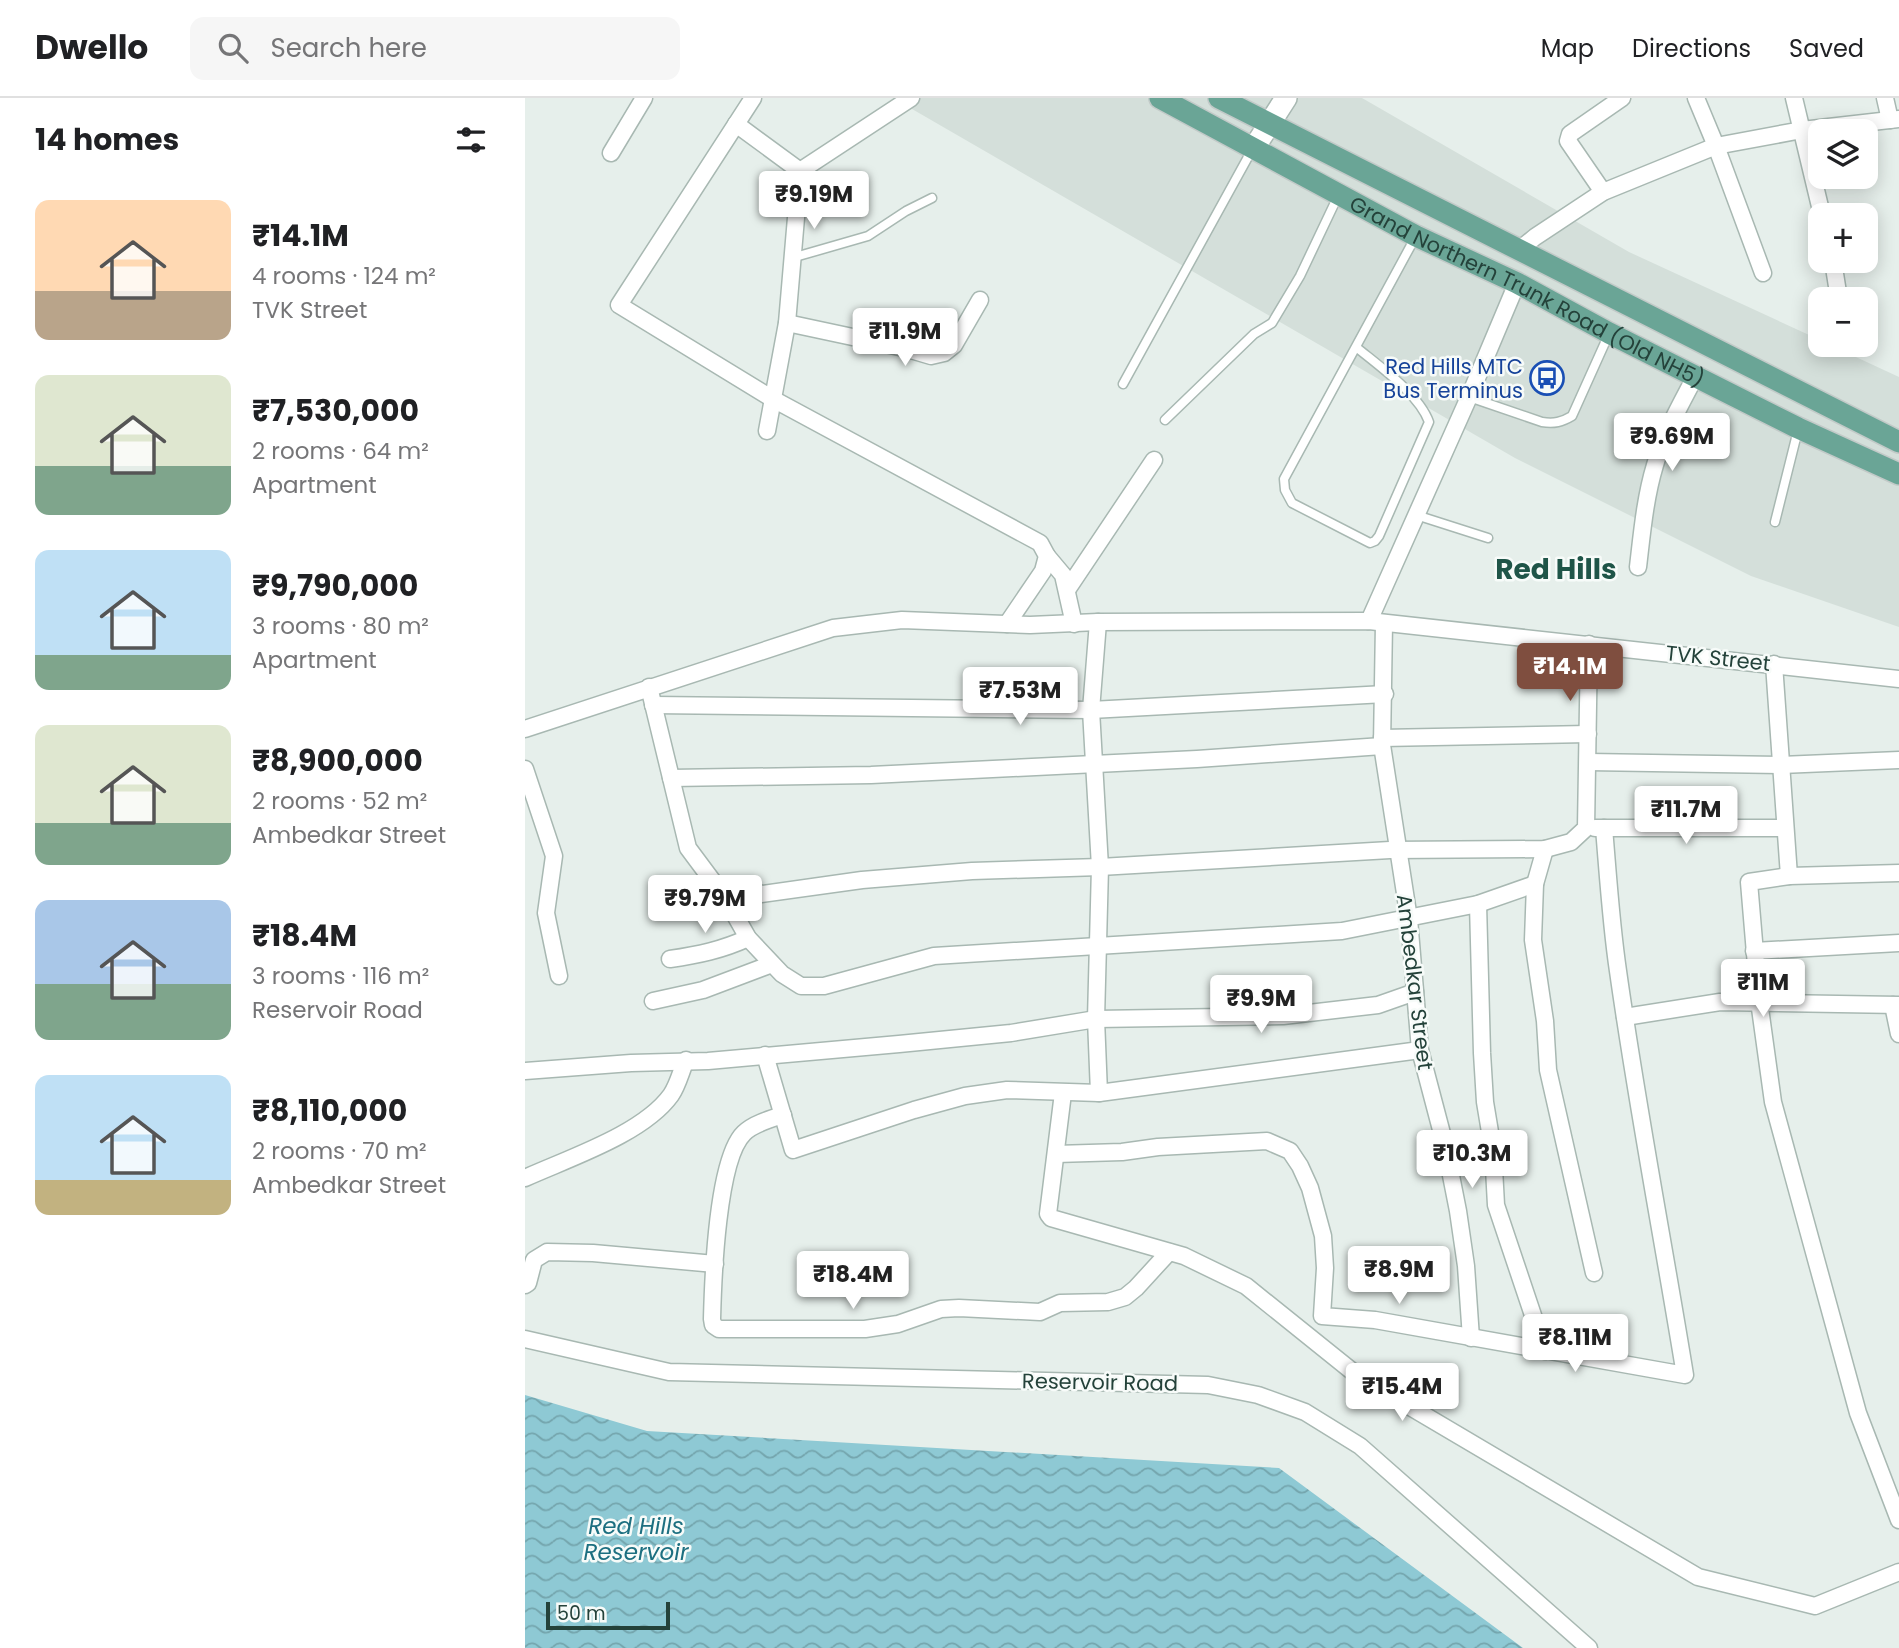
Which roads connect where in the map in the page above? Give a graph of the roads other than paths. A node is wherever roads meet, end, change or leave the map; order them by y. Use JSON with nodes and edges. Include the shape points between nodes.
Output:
{"nodes":[{"id":1,"x":644,"y":98,"type":"edge"},
{"id":2,"x":753,"y":98,"type":"edge"},
{"id":3,"x":911,"y":98,"type":"edge"},
{"id":4,"x":1160,"y":98,"type":"edge"},
{"id":5,"x":1219,"y":98,"type":"edge"},
{"id":6,"x":1286,"y":98,"type":"edge"},
{"id":7,"x":1622,"y":98,"type":"edge"},
{"id":8,"x":1696,"y":98,"type":"edge"},
{"id":9,"x":1794,"y":98,"type":"edge"},
{"id":10,"x":1885,"y":98,"type":"edge"},
{"id":11,"x":1895,"y":120,"type":"edge"},
{"id":12,"x":1268,"y":122,"type":"junction"},
{"id":13,"x":736,"y":124,"type":"junction"},
{"id":14,"x":1802,"y":130,"type":"junction"},
{"id":15,"x":1717,"y":146,"type":"junction"},
{"id":16,"x":1254,"y":148,"type":"junction"},
{"id":17,"x":611,"y":153,"type":"dead end"},
{"id":18,"x":800,"y":171,"type":"junction"},
{"id":19,"x":1603,"y":192,"type":"junction"},
{"id":20,"x":1339,"y":194,"type":"junction"},
{"id":21,"x":932,"y":198,"type":"dead end"},
{"id":22,"x":1819,"y":203,"type":"edge"},
{"id":23,"x":1416,"y":236,"type":"junction"},
{"id":24,"x":1519,"y":250,"type":"junction"},
{"id":25,"x":795,"y":257,"type":"junction"},
{"id":26,"x":1763,"y":273,"type":"dead end"},
{"id":27,"x":1517,"y":284,"type":"junction"},
{"id":28,"x":980,"y":300,"type":"dead end"},
{"id":29,"x":787,"y":323,"type":"junction"},
{"id":30,"x":1609,"y":333,"type":"junction"},
{"id":31,"x":1356,"y":347,"type":"junction"},
{"id":32,"x":1696,"y":375,"type":"junction"},
{"id":33,"x":1122,"y":384,"type":"dead end"},
{"id":34,"x":1469,"y":397,"type":"junction"},
{"id":35,"x":771,"y":398,"type":"junction"},
{"id":36,"x":1165,"y":420,"type":"dead end"},
{"id":37,"x":1798,"y":428,"type":"junction"},
{"id":38,"x":767,"y":431,"type":"dead end"},
{"id":39,"x":1899,"y":442,"type":"edge"},
{"id":40,"x":1154,"y":460,"type":"dead end"},
{"id":41,"x":1899,"y":474,"type":"edge"},
{"id":42,"x":1416,"y":515,"type":"junction"},
{"id":43,"x":1775,"y":522,"type":"dead end"},
{"id":44,"x":1488,"y":538,"type":"dead end"},
{"id":45,"x":1047,"y":556,"type":"junction"},
{"id":46,"x":1638,"y":567,"type":"dead end"},
{"id":47,"x":1067,"y":590,"type":"junction"},
{"id":48,"x":1098,"y":622,"type":"junction"},
{"id":49,"x":1377,"y":622,"type":"junction"},
{"id":50,"x":1007,"y":624,"type":"junction"},
{"id":51,"x":1074,"y":624,"type":"junction"},
{"id":52,"x":1589,"y":644,"type":"junction"},
{"id":53,"x":1774,"y":664,"type":"junction"},
{"id":54,"x":1899,"y":679,"type":"edge"},
{"id":55,"x":649,"y":687,"type":"junction"},
{"id":56,"x":1385,"y":694,"type":"junction"},
{"id":57,"x":653,"y":705,"type":"junction"},
{"id":58,"x":1091,"y":710,"type":"junction"},
{"id":59,"x":525,"y":729,"type":"edge"},
{"id":60,"x":1588,"y":734,"type":"junction"},
{"id":61,"x":1382,"y":742,"type":"junction"},
{"id":62,"x":1899,"y":760,"type":"edge"},
{"id":63,"x":1588,"y":762,"type":"junction"},
{"id":64,"x":1095,"y":764,"type":"junction"},
{"id":65,"x":1781,"y":765,"type":"junction"},
{"id":66,"x":525,"y":769,"type":"edge"},
{"id":67,"x":671,"y":778,"type":"junction"},
{"id":68,"x":1586,"y":828,"type":"junction"},
{"id":69,"x":1604,"y":828,"type":"junction"},
{"id":70,"x":1785,"y":828,"type":"junction"},
{"id":71,"x":1545,"y":849,"type":"junction"},
{"id":72,"x":1398,"y":850,"type":"junction"},
{"id":73,"x":1100,"y":867,"type":"junction"},
{"id":74,"x":1899,"y":873,"type":"edge"},
{"id":75,"x":1789,"y":876,"type":"junction"},
{"id":76,"x":1535,"y":884,"type":"junction"},
{"id":77,"x":726,"y":899,"type":"junction"},
{"id":78,"x":1478,"y":904,"type":"junction"},
{"id":79,"x":1409,"y":919,"type":"junction"},
{"id":80,"x":748,"y":937,"type":"junction"},
{"id":81,"x":1899,"y":943,"type":"edge"},
{"id":82,"x":1099,"y":945,"type":"junction"},
{"id":83,"x":1754,"y":951,"type":"junction"},
{"id":84,"x":670,"y":959,"type":"dead end"},
{"id":85,"x":772,"y":964,"type":"junction"},
{"id":86,"x":559,"y":976,"type":"dead end"},
{"id":87,"x":1415,"y":992,"type":"junction"},
{"id":88,"x":653,"y":1001,"type":"dead end"},
{"id":89,"x":1759,"y":1001,"type":"junction"},
{"id":90,"x":1896,"y":1005,"type":"edge"},
{"id":91,"x":1625,"y":1017,"type":"junction"},
{"id":92,"x":1096,"y":1019,"type":"junction"},
{"id":93,"x":1899,"y":1034,"type":"edge"},
{"id":94,"x":1420,"y":1050,"type":"junction"},
{"id":95,"x":765,"y":1055,"type":"junction"},
{"id":96,"x":686,"y":1060,"type":"junction"},
{"id":97,"x":525,"y":1071,"type":"edge"},
{"id":98,"x":1063,"y":1093,"type":"junction"},
{"id":99,"x":1099,"y":1093,"type":"junction"},
{"id":100,"x":783,"y":1115,"type":"junction"},
{"id":101,"x":1056,"y":1154,"type":"junction"},
{"id":102,"x":525,"y":1178,"type":"edge"},
{"id":103,"x":1169,"y":1252,"type":"junction"},
{"id":104,"x":715,"y":1264,"type":"junction"},
{"id":105,"x":1594,"y":1273,"type":"dead end"},
{"id":106,"x":525,"y":1285,"type":"edge"},
{"id":107,"x":1471,"y":1338,"type":"junction"},
{"id":108,"x":525,"y":1339,"type":"edge"},
{"id":109,"x":1545,"y":1351,"type":"junction"},
{"id":110,"x":1899,"y":1520,"type":"edge"},
{"id":111,"x":1899,"y":1572,"type":"edge"},
{"id":112,"x":1590,"y":1648,"type":"edge"}],
"edges":[{"from":1,"to":17,"type":"street"},
{"from":2,"to":13,"type":"street"},
{"from":3,"to":18,"type":"street"},
{"from":4,"to":16,"type":"main road","name":"Grand Northern Trunk Road (Old NH5)"},
{"from":5,"to":12,"type":"main road","name":"Grand Northern Trunk Road (Old NH5)"},
{"from":6,"to":12,"type":"street"},
{"from":7,"to":19,"type":"street","via":[[1570,134],[1569,141]]},
{"from":8,"to":15,"type":"street"},
{"from":9,"to":14,"type":"street"},
{"from":10,"to":11,"type":"street"},
{"from":11,"to":14,"type":"street"},
{"from":12,"to":16,"type":"street"},
{"from":12,"to":24,"type":"main road","name":"Grand Northern Trunk Road (Old NH5)"},
{"from":13,"to":18,"type":"street"},
{"from":13,"to":35,"type":"street","via":[[619,305]]},
{"from":14,"to":15,"type":"street"},
{"from":14,"to":22,"type":"street"},
{"from":15,"to":19,"type":"street"},
{"from":15,"to":26,"type":"street"},
{"from":16,"to":20,"type":"main road","name":"Grand Northern Trunk Road (Old NH5)"},
{"from":16,"to":33,"type":"lane"},
{"from":18,"to":25,"type":"street"},
{"from":19,"to":24,"type":"street"},
{"from":20,"to":23,"type":"main road","name":"Grand Northern Trunk Road (Old NH5)"},
{"from":20,"to":36,"type":"lane","via":[[1272,323],[1254,334]]},
{"from":21,"to":25,"type":"lane","via":[[868,236]]},
{"from":23,"to":27,"type":"main road","name":"Grand Northern Trunk Road (Old NH5)"},
{"from":23,"to":31,"type":"lane"},
{"from":24,"to":39,"type":"main road","name":"Grand Northern Trunk Road (Old NH5)"},
{"from":25,"to":29,"type":"street"},
{"from":27,"to":30,"type":"main road","name":"Grand Northern Trunk Road (Old NH5)"},
{"from":27,"to":34,"type":"street"},
{"from":28,"to":29,"type":"street","via":[[954,345],[932,356]]},
{"from":29,"to":35,"type":"street"},
{"from":30,"to":32,"type":"main road","name":"Grand Northern Trunk Road (Old NH5)"},
{"from":30,"to":34,"type":"lane","via":[[1572,416],[1563,421],[1542,422]]},
{"from":31,"to":31,"type":"lane","via":[[1284,479],[1292,503],[1370,543],[1379,536],[1429,422],[1398,382]]},
{"from":32,"to":37,"type":"main road","name":"Grand Northern Trunk Road (Old NH5)"},
{"from":32,"to":46,"type":"street","via":[[1655,464]]},
{"from":34,"to":42,"type":"street"},
{"from":35,"to":38,"type":"street"},
{"from":35,"to":45,"type":"street","via":[[1039,543]]},
{"from":37,"to":41,"type":"main road","name":"Grand Northern Trunk Road (Old NH5)"},
{"from":37,"to":43,"type":"lane"},
{"from":40,"to":47,"type":"street"},
{"from":42,"to":44,"type":"lane"},
{"from":42,"to":49,"type":"street"},
{"from":45,"to":47,"type":"street","via":[[1063,575]]},
{"from":45,"to":50,"type":"street","via":[[1043,571]]},
{"from":47,"to":51,"type":"street"},
{"from":48,"to":49,"type":"street","name":"TVK Street"},
{"from":48,"to":51,"type":"street","name":"TVK Street"},
{"from":48,"to":58,"type":"street"},
{"from":49,"to":52,"type":"street","name":"TVK Street"},
{"from":49,"to":56,"type":"street","name":"Ambedkar Street"},
{"from":50,"to":51,"type":"street","name":"TVK Street"},
{"from":50,"to":55,"type":"street","name":"TVK Street","via":[[902,620],[833,628]]},
{"from":52,"to":53,"type":"street","name":"TVK Street"},
{"from":52,"to":60,"type":"street"},
{"from":53,"to":54,"type":"street","name":"TVK Street"},
{"from":53,"to":65,"type":"street"},
{"from":55,"to":57,"type":"street"},
{"from":55,"to":59,"type":"street","name":"TVK Street"},
{"from":56,"to":58,"type":"street"},
{"from":56,"to":61,"type":"street","name":"Ambedkar Street"},
{"from":57,"to":58,"type":"street"},
{"from":57,"to":67,"type":"street"},
{"from":58,"to":64,"type":"street"},
{"from":60,"to":61,"type":"street"},
{"from":60,"to":63,"type":"street"},
{"from":61,"to":64,"type":"street"},
{"from":61,"to":72,"type":"street","name":"Ambedkar Street"},
{"from":62,"to":65,"type":"street"},
{"from":63,"to":65,"type":"street"},
{"from":63,"to":68,"type":"street"},
{"from":64,"to":67,"type":"street","via":[[871,775]]},
{"from":64,"to":73,"type":"street"},
{"from":65,"to":70,"type":"street"},
{"from":66,"to":86,"type":"street","via":[[554,856],[546,913]]},
{"from":67,"to":77,"type":"street","via":[[688,848]]},
{"from":68,"to":69,"type":"street"},
{"from":68,"to":71,"type":"street","via":[[1571,842]]},
{"from":69,"to":70,"type":"street"},
{"from":69,"to":91,"type":"street"},
{"from":70,"to":75,"type":"street"},
{"from":71,"to":72,"type":"street"},
{"from":71,"to":76,"type":"street"},
{"from":72,"to":73,"type":"street"},
{"from":72,"to":79,"type":"street","name":"Ambedkar Street"},
{"from":73,"to":77,"type":"street","via":[[862,880]]},
{"from":73,"to":82,"type":"street"},
{"from":74,"to":75,"type":"street"},
{"from":75,"to":83,"type":"street","via":[[1749,882]]},
{"from":76,"to":78,"type":"street"},
{"from":76,"to":105,"type":"street","via":[[1533,940],[1548,1070]]},
{"from":77,"to":80,"type":"street"},
{"from":78,"to":79,"type":"street"},
{"from":78,"to":109,"type":"street","via":[[1482,1053],[1496,1205]]},
{"from":79,"to":82,"type":"street","via":[[1342,930]]},
{"from":79,"to":87,"type":"street","name":"Ambedkar Street"},
{"from":80,"to":84,"type":"street","via":[[707,954]]},
{"from":80,"to":85,"type":"street"},
{"from":81,"to":83,"type":"street"},
{"from":82,"to":85,"type":"street","via":[[934,956],[824,986],[801,986]]},
{"from":82,"to":92,"type":"street"},
{"from":83,"to":89,"type":"street"},
{"from":85,"to":88,"type":"street","via":[[703,990]]},
{"from":87,"to":92,"type":"street","via":[[1378,1005],[1283,1016]]},
{"from":87,"to":94,"type":"street","name":"Ambedkar Street"},
{"from":89,"to":90,"type":"street"},
{"from":89,"to":91,"type":"street","via":[[1720,1002]]},
{"from":89,"to":110,"type":"street","via":[[1773,1102],[1858,1413]]},
{"from":90,"to":93,"type":"street"},
{"from":91,"to":109,"type":"street","via":[[1685,1376]]},
{"from":92,"to":95,"type":"street","via":[[1011,1033]]},
{"from":92,"to":99,"type":"street"},
{"from":94,"to":99,"type":"street"},
{"from":94,"to":107,"type":"street","name":"Ambedkar Street","via":[[1458,1211]]},
{"from":95,"to":96,"type":"street"},
{"from":95,"to":100,"type":"street"},
{"from":96,"to":97,"type":"street"},
{"from":96,"to":102,"type":"street","via":[[672,1094],[650,1118]]},
{"from":98,"to":99,"type":"street"},
{"from":98,"to":100,"type":"street","via":[[1007,1090],[965,1096],[793,1150]]},
{"from":98,"to":101,"type":"street"},
{"from":100,"to":104,"type":"street","via":[[743,1134],[734,1151],[724,1174]]},
{"from":101,"to":103,"type":"street","via":[[1051,1218]]},
{"from":101,"to":107,"type":"street","via":[[1267,1141],[1290,1151],[1310,1188],[1323,1236],[1322,1316],[1375,1320]]},
{"from":103,"to":104,"type":"street","via":[[1125,1297],[1060,1303],[1040,1311],[941,1310],[865,1329],[719,1329],[712,1319]]},
{"from":103,"to":111,"type":"street","via":[[1245,1286],[1358,1376],[1698,1577],[1815,1606]]},
{"from":104,"to":106,"type":"street","via":[[547,1252],[534,1260]]},
{"from":107,"to":109,"type":"street"},
{"from":108,"to":112,"type":"street","name":"Reservoir Road","via":[[669,1372],[1208,1385],[1258,1395],[1305,1412],[1360,1446]]}]}
